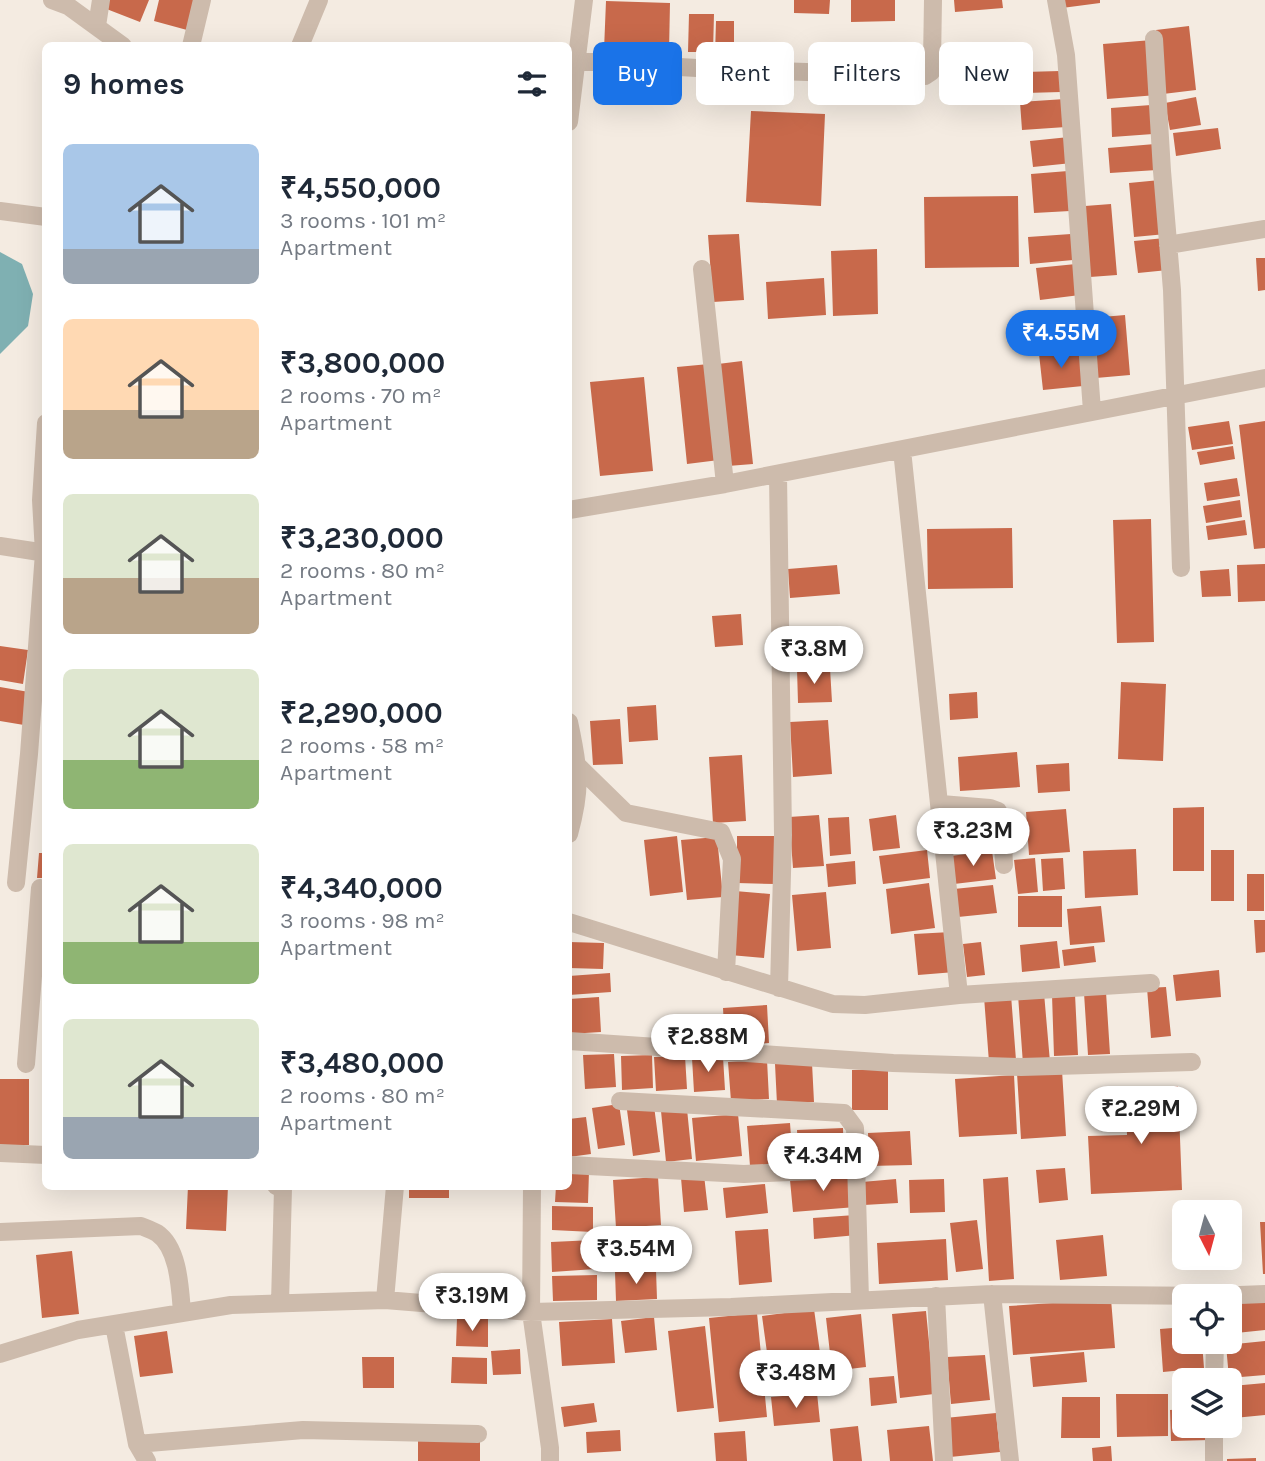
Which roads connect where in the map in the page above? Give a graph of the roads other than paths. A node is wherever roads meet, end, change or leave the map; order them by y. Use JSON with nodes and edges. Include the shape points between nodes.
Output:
{"nodes":[{"id":1,"x":52,"y":0,"type":"edge"},
{"id":2,"x":102,"y":0,"type":"edge"},
{"id":3,"x":202,"y":0,"type":"edge"},
{"id":4,"x":319,"y":0,"type":"edge"},
{"id":5,"x":584,"y":0,"type":"edge"},
{"id":6,"x":933,"y":0,"type":"edge"},
{"id":7,"x":1056,"y":0,"type":"edge"},
{"id":8,"x":97,"y":26,"type":"junction"},
{"id":9,"x":1154,"y":39,"type":"dead end"},
{"id":10,"x":118,"y":42,"type":"edge"},
{"id":11,"x":192,"y":42,"type":"edge"},
{"id":12,"x":302,"y":42,"type":"edge"},
{"id":13,"x":576,"y":61,"type":"junction"},
{"id":14,"x":572,"y":96,"type":"edge"},
{"id":15,"x":0,"y":211,"type":"edge"},
{"id":16,"x":42,"y":217,"type":"edge"},
{"id":17,"x":1265,"y":229,"type":"edge"},
{"id":18,"x":1168,"y":245,"type":"junction"},
{"id":19,"x":702,"y":269,"type":"dead end"},
{"id":20,"x":1265,"y":378,"type":"edge"},
{"id":21,"x":1175,"y":397,"type":"junction"},
{"id":22,"x":1092,"y":411,"type":"junction"},
{"id":23,"x":902,"y":450,"type":"junction"},
{"id":24,"x":778,"y":474,"type":"junction"},
{"id":25,"x":725,"y":484,"type":"junction"},
{"id":26,"x":42,"y":485,"type":"edge"},
{"id":27,"x":572,"y":510,"type":"edge"},
{"id":28,"x":42,"y":513,"type":"edge"},
{"id":29,"x":0,"y":546,"type":"edge"},
{"id":30,"x":42,"y":553,"type":"edge"},
{"id":31,"x":1181,"y":568,"type":"dead end"},
{"id":32,"x":42,"y":627,"type":"edge"},
{"id":33,"x":572,"y":736,"type":"edge"},
{"id":34,"x":37,"y":751,"type":"edge"},
{"id":35,"x":579,"y":767,"type":"junction"},
{"id":36,"x":941,"y":804,"type":"junction"},
{"id":37,"x":572,"y":824,"type":"edge"},
{"id":38,"x":1004,"y":865,"type":"dead end"},
{"id":39,"x":8,"y":881,"type":"edge"},
{"id":40,"x":42,"y":889,"type":"edge"},
{"id":41,"x":42,"y":899,"type":"edge"},
{"id":42,"x":572,"y":923,"type":"edge"},
{"id":43,"x":726,"y":972,"type":"junction"},
{"id":44,"x":1151,"y":983,"type":"dead end"},
{"id":45,"x":779,"y":988,"type":"junction"},
{"id":46,"x":959,"y":995,"type":"junction"},
{"id":47,"x":572,"y":1041,"type":"edge"},
{"id":48,"x":1192,"y":1062,"type":"dead end"},
{"id":49,"x":26,"y":1064,"type":"dead end"},
{"id":50,"x":620,"y":1101,"type":"dead end"},
{"id":51,"x":0,"y":1153,"type":"edge"},
{"id":52,"x":42,"y":1155,"type":"edge"},
{"id":53,"x":572,"y":1165,"type":"edge"},
{"id":54,"x":857,"y":1168,"type":"junction"},
{"id":55,"x":281,"y":1190,"type":"edge"},
{"id":56,"x":395,"y":1190,"type":"edge"},
{"id":57,"x":532,"y":1190,"type":"edge"},
{"id":58,"x":0,"y":1232,"type":"edge"},
{"id":59,"x":992,"y":1294,"type":"junction"},
{"id":60,"x":1265,"y":1294,"type":"edge"},
{"id":61,"x":1242,"y":1295,"type":"edge"},
{"id":62,"x":936,"y":1296,"type":"junction"},
{"id":63,"x":1172,"y":1296,"type":"edge"},
{"id":64,"x":860,"y":1299,"type":"junction"},
{"id":65,"x":386,"y":1300,"type":"junction"},
{"id":66,"x":280,"y":1303,"type":"junction"},
{"id":67,"x":531,"y":1311,"type":"junction"},
{"id":68,"x":181,"y":1312,"type":"junction"},
{"id":69,"x":114,"y":1325,"type":"junction"},
{"id":70,"x":0,"y":1354,"type":"edge"},
{"id":71,"x":478,"y":1434,"type":"dead end"},
{"id":72,"x":1214,"y":1438,"type":"edge"},
{"id":73,"x":137,"y":1444,"type":"junction"},
{"id":74,"x":147,"y":1461,"type":"edge"},
{"id":75,"x":550,"y":1461,"type":"edge"},
{"id":76,"x":944,"y":1461,"type":"edge"},
{"id":77,"x":1010,"y":1461,"type":"edge"},
{"id":78,"x":1214,"y":1461,"type":"edge"}],
"edges":[{"from":1,"to":8,"type":"street"},
{"from":2,"to":8,"type":"street"},
{"from":3,"to":11,"type":"street"},
{"from":4,"to":12,"type":"street"},
{"from":5,"to":13,"type":"street"},
{"from":6,"to":13,"type":"street","via":[[931,72],[925,76]]},
{"from":7,"to":22,"type":"street","via":[[1066,55]]},
{"from":8,"to":10,"type":"street"},
{"from":9,"to":18,"type":"street"},
{"from":13,"to":14,"type":"street"},
{"from":15,"to":16,"type":"street"},
{"from":17,"to":18,"type":"street"},
{"from":18,"to":21,"type":"street"},
{"from":19,"to":25,"type":"street"},
{"from":20,"to":21,"type":"street"},
{"from":21,"to":22,"type":"street"},
{"from":21,"to":31,"type":"street"},
{"from":22,"to":23,"type":"street"},
{"from":23,"to":24,"type":"street"},
{"from":23,"to":36,"type":"street"},
{"from":24,"to":25,"type":"street"},
{"from":24,"to":45,"type":"street","via":[[783,835]]},
{"from":25,"to":27,"type":"street"},
{"from":26,"to":28,"type":"street"},
{"from":29,"to":30,"type":"street"},
{"from":32,"to":34,"type":"street"},
{"from":33,"to":35,"type":"street"},
{"from":34,"to":39,"type":"street"},
{"from":35,"to":37,"type":"street"},
{"from":35,"to":43,"type":"street","via":[[626,813],[721,832],[732,859]]},
{"from":36,"to":38,"type":"street","via":[[998,811]]},
{"from":36,"to":46,"type":"street"},
{"from":39,"to":40,"type":"street"},
{"from":41,"to":49,"type":"street"},
{"from":42,"to":43,"type":"street"},
{"from":43,"to":45,"type":"street"},
{"from":44,"to":46,"type":"street"},
{"from":45,"to":46,"type":"street","via":[[833,1004]]},
{"from":47,"to":48,"type":"street","via":[[1021,1067]]},
{"from":50,"to":54,"type":"street","via":[[844,1113],[855,1128]]},
{"from":51,"to":52,"type":"street"},
{"from":53,"to":54,"type":"street","via":[[744,1174]]},
{"from":54,"to":64,"type":"street"},
{"from":55,"to":66,"type":"street"},
{"from":56,"to":65,"type":"street"},
{"from":57,"to":67,"type":"street"},
{"from":58,"to":68,"type":"street","via":[[141,1226],[159,1234],[170,1252],[178,1270]]},
{"from":59,"to":62,"type":"street"},
{"from":59,"to":63,"type":"street"},
{"from":59,"to":77,"type":"street"},
{"from":60,"to":61,"type":"street"},
{"from":62,"to":64,"type":"street"},
{"from":62,"to":76,"type":"street"},
{"from":64,"to":67,"type":"street"},
{"from":65,"to":66,"type":"street"},
{"from":65,"to":67,"type":"street"},
{"from":66,"to":68,"type":"street"},
{"from":67,"to":75,"type":"street"},
{"from":68,"to":69,"type":"street"},
{"from":69,"to":70,"type":"street","via":[[78,1330]]},
{"from":69,"to":73,"type":"street"},
{"from":71,"to":73,"type":"street","via":[[303,1430]]},
{"from":72,"to":78,"type":"street"},
{"from":73,"to":74,"type":"street"}]}
